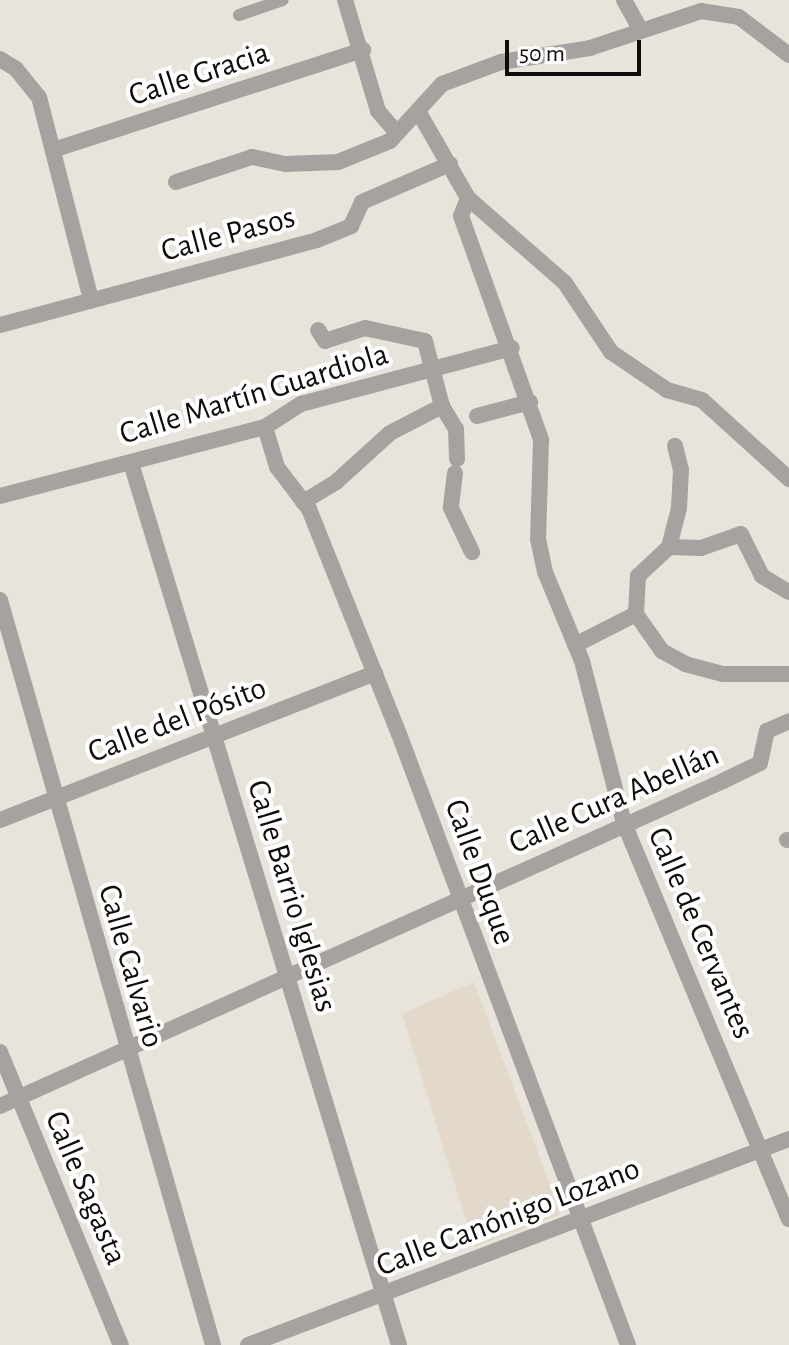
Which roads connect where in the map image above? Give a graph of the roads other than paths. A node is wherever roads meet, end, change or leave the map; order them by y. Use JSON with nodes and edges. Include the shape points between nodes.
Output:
{"nodes":[{"id":1,"x":283,"y":0,"type":"edge"},
{"id":2,"x":345,"y":0,"type":"edge"},
{"id":3,"x":624,"y":0,"type":"edge"},
{"id":4,"x":239,"y":15,"type":"dead end"},
{"id":5,"x":641,"y":31,"type":"junction"},
{"id":6,"x":363,"y":50,"type":"junction"},
{"id":7,"x":789,"y":55,"type":"edge"},
{"id":8,"x":0,"y":59,"type":"edge"},
{"id":9,"x":418,"y":111,"type":"junction"},
{"id":10,"x":397,"y":133,"type":"junction"},
{"id":11,"x":53,"y":150,"type":"junction"},
{"id":12,"x":450,"y":164,"type":"junction"},
{"id":13,"x":176,"y":182,"type":"dead end"},
{"id":14,"x":468,"y":198,"type":"junction"},
{"id":15,"x":91,"y":300,"type":"junction"},
{"id":16,"x":0,"y":325,"type":"edge"},
{"id":17,"x":318,"y":330,"type":"dead end"},
{"id":18,"x":512,"y":348,"type":"junction"},
{"id":19,"x":431,"y":370,"type":"junction"},
{"id":20,"x":530,"y":402,"type":"junction"},
{"id":21,"x":442,"y":406,"type":"junction"},
{"id":22,"x":464,"y":419,"type":"junction"},
{"id":23,"x":265,"y":427,"type":"junction"},
{"id":24,"x":675,"y":446,"type":"dead end"},
{"id":25,"x":131,"y":463,"type":"junction"},
{"id":26,"x":789,"y":479,"type":"edge"},
{"id":27,"x":0,"y":496,"type":"edge"},
{"id":28,"x":303,"y":502,"type":"junction"},
{"id":29,"x":669,"y":547,"type":"junction"},
{"id":30,"x":472,"y":552,"type":"dead end"},
{"id":31,"x":789,"y":592,"type":"edge"},
{"id":32,"x":0,"y":600,"type":"edge"},
{"id":33,"x":636,"y":614,"type":"junction"},
{"id":34,"x":578,"y":653,"type":"junction"},
{"id":35,"x":375,"y":673,"type":"junction"},
{"id":36,"x":789,"y":674,"type":"edge"},
{"id":37,"x":789,"y":721,"type":"edge"},
{"id":38,"x":214,"y":736,"type":"junction"},
{"id":39,"x":55,"y":798,"type":"junction"},
{"id":40,"x":0,"y":820,"type":"edge"},
{"id":41,"x":624,"y":823,"type":"junction"},
{"id":42,"x":460,"y":900,"type":"junction"},
{"id":43,"x":288,"y":977,"type":"junction"},
{"id":44,"x":126,"y":1051,"type":"junction"},
{"id":45,"x":0,"y":1052,"type":"edge"},
{"id":46,"x":18,"y":1097,"type":"junction"},
{"id":47,"x":0,"y":1106,"type":"edge"},
{"id":48,"x":789,"y":1139,"type":"edge"},
{"id":49,"x":760,"y":1150,"type":"junction"},
{"id":50,"x":580,"y":1218,"type":"junction"},
{"id":51,"x":789,"y":1219,"type":"edge"},
{"id":52,"x":385,"y":1295,"type":"junction"},
{"id":53,"x":121,"y":1345,"type":"edge"},
{"id":54,"x":213,"y":1345,"type":"edge"},
{"id":55,"x":248,"y":1345,"type":"edge"},
{"id":56,"x":399,"y":1345,"type":"edge"},
{"id":57,"x":628,"y":1345,"type":"edge"}],
"edges":[{"from":1,"to":4,"type":"street"},
{"from":2,"to":6,"type":"street"},
{"from":3,"to":5,"type":"street"},
{"from":5,"to":7,"type":"street","via":[[701,11],[739,17]]},
{"from":5,"to":9,"type":"street","via":[[590,48],[501,62],[442,84]]},
{"from":6,"to":10,"type":"street","via":[[378,111]]},
{"from":6,"to":11,"type":"street","name":"Calle Gracia"},
{"from":8,"to":11,"type":"street","via":[[34,87]]},
{"from":9,"to":10,"type":"street"},
{"from":9,"to":12,"type":"street"},
{"from":10,"to":13,"type":"street","via":[[338,162],[286,164],[252,157]]},
{"from":11,"to":15,"type":"street"},
{"from":12,"to":14,"type":"street"},
{"from":12,"to":15,"type":"street","name":"Calle Pasos","via":[[362,202],[351,226],[317,240]]},
{"from":14,"to":18,"type":"street","name":"Calle de Cervantes","via":[[461,216],[478,274]]},
{"from":14,"to":26,"type":"street","via":[[565,283],[611,352],[630,370],[667,390],[702,400]]},
{"from":15,"to":16,"type":"street","name":"Calle Pasos"},
{"from":17,"to":19,"type":"street","via":[[325,341],[365,328],[425,341]]},
{"from":18,"to":19,"type":"street","name":"Calle Martín Guardiola"},
{"from":18,"to":20,"type":"street","name":"Calle de Cervantes"},
{"from":19,"to":21,"type":"street"},
{"from":19,"to":23,"type":"street","name":"Calle Martín Guardiola","via":[[301,404]]},
{"from":20,"to":22,"type":"street"},
{"from":20,"to":34,"type":"street","name":"Calle de Cervantes","via":[[541,440],[538,539],[545,572]]},
{"from":21,"to":22,"type":"street"},
{"from":21,"to":28,"type":"street","via":[[390,433],[336,482]]},
{"from":22,"to":30,"type":"street","via":[[451,508]]},
{"from":23,"to":25,"type":"street","name":"Calle Martín Guardiola"},
{"from":23,"to":28,"type":"street","name":"Calle Duque","via":[[277,467]]},
{"from":24,"to":29,"type":"street","via":[[681,470],[679,508]]},
{"from":25,"to":27,"type":"street","name":"Calle Martín Guardiola"},
{"from":25,"to":38,"type":"street","name":"Calle Barrio Iglesias"},
{"from":28,"to":35,"type":"street","name":"Calle Duque"},
{"from":29,"to":31,"type":"street","via":[[701,548],[741,534],[762,576]]},
{"from":29,"to":33,"type":"street","via":[[638,576]]},
{"from":32,"to":39,"type":"street","name":"Calle Calvario"},
{"from":33,"to":34,"type":"street"},
{"from":33,"to":36,"type":"street","via":[[662,651],[685,664],[723,674]]},
{"from":34,"to":41,"type":"street","name":"Calle de Cervantes"},
{"from":35,"to":38,"type":"street","name":"Calle del Pósito"},
{"from":35,"to":42,"type":"street","name":"Calle Duque"},
{"from":37,"to":41,"type":"street","name":"Calle Cura Abellán","via":[[767,731],[760,763]]},
{"from":38,"to":39,"type":"street","name":"Calle del Pósito"},
{"from":38,"to":43,"type":"street","name":"Calle Barrio Iglesias"},
{"from":39,"to":40,"type":"street","name":"Calle del Pósito"},
{"from":39,"to":44,"type":"street","name":"Calle Calvario"},
{"from":41,"to":42,"type":"street","name":"Calle Cura Abellán"},
{"from":41,"to":49,"type":"street","name":"Calle de Cervantes"},
{"from":42,"to":43,"type":"street","name":"Calle Cura Abellán"},
{"from":42,"to":50,"type":"street","name":"Calle Duque"},
{"from":43,"to":44,"type":"street","name":"Calle Cura Abellán"},
{"from":43,"to":52,"type":"street","name":"Calle Barrio Iglesias"},
{"from":44,"to":46,"type":"street","name":"Calle Cura Abellán"},
{"from":44,"to":54,"type":"street","name":"Calle Calvario"},
{"from":45,"to":46,"type":"street","name":"Calle Sagasta"},
{"from":46,"to":47,"type":"street","name":"Calle Cura Abellán"},
{"from":46,"to":53,"type":"street","name":"Calle Sagasta"},
{"from":48,"to":49,"type":"street","name":"Calle Canónigo Lozano"},
{"from":49,"to":50,"type":"street","name":"Calle Canónigo Lozano"},
{"from":49,"to":51,"type":"street","name":"Calle de Cervantes"},
{"from":50,"to":52,"type":"street","name":"Calle Canónigo Lozano"},
{"from":50,"to":57,"type":"street","name":"Calle Duque"},
{"from":52,"to":55,"type":"street","name":"Calle Canónigo Lozano"},
{"from":52,"to":56,"type":"street","name":"Calle Barrio Iglesias"}]}
